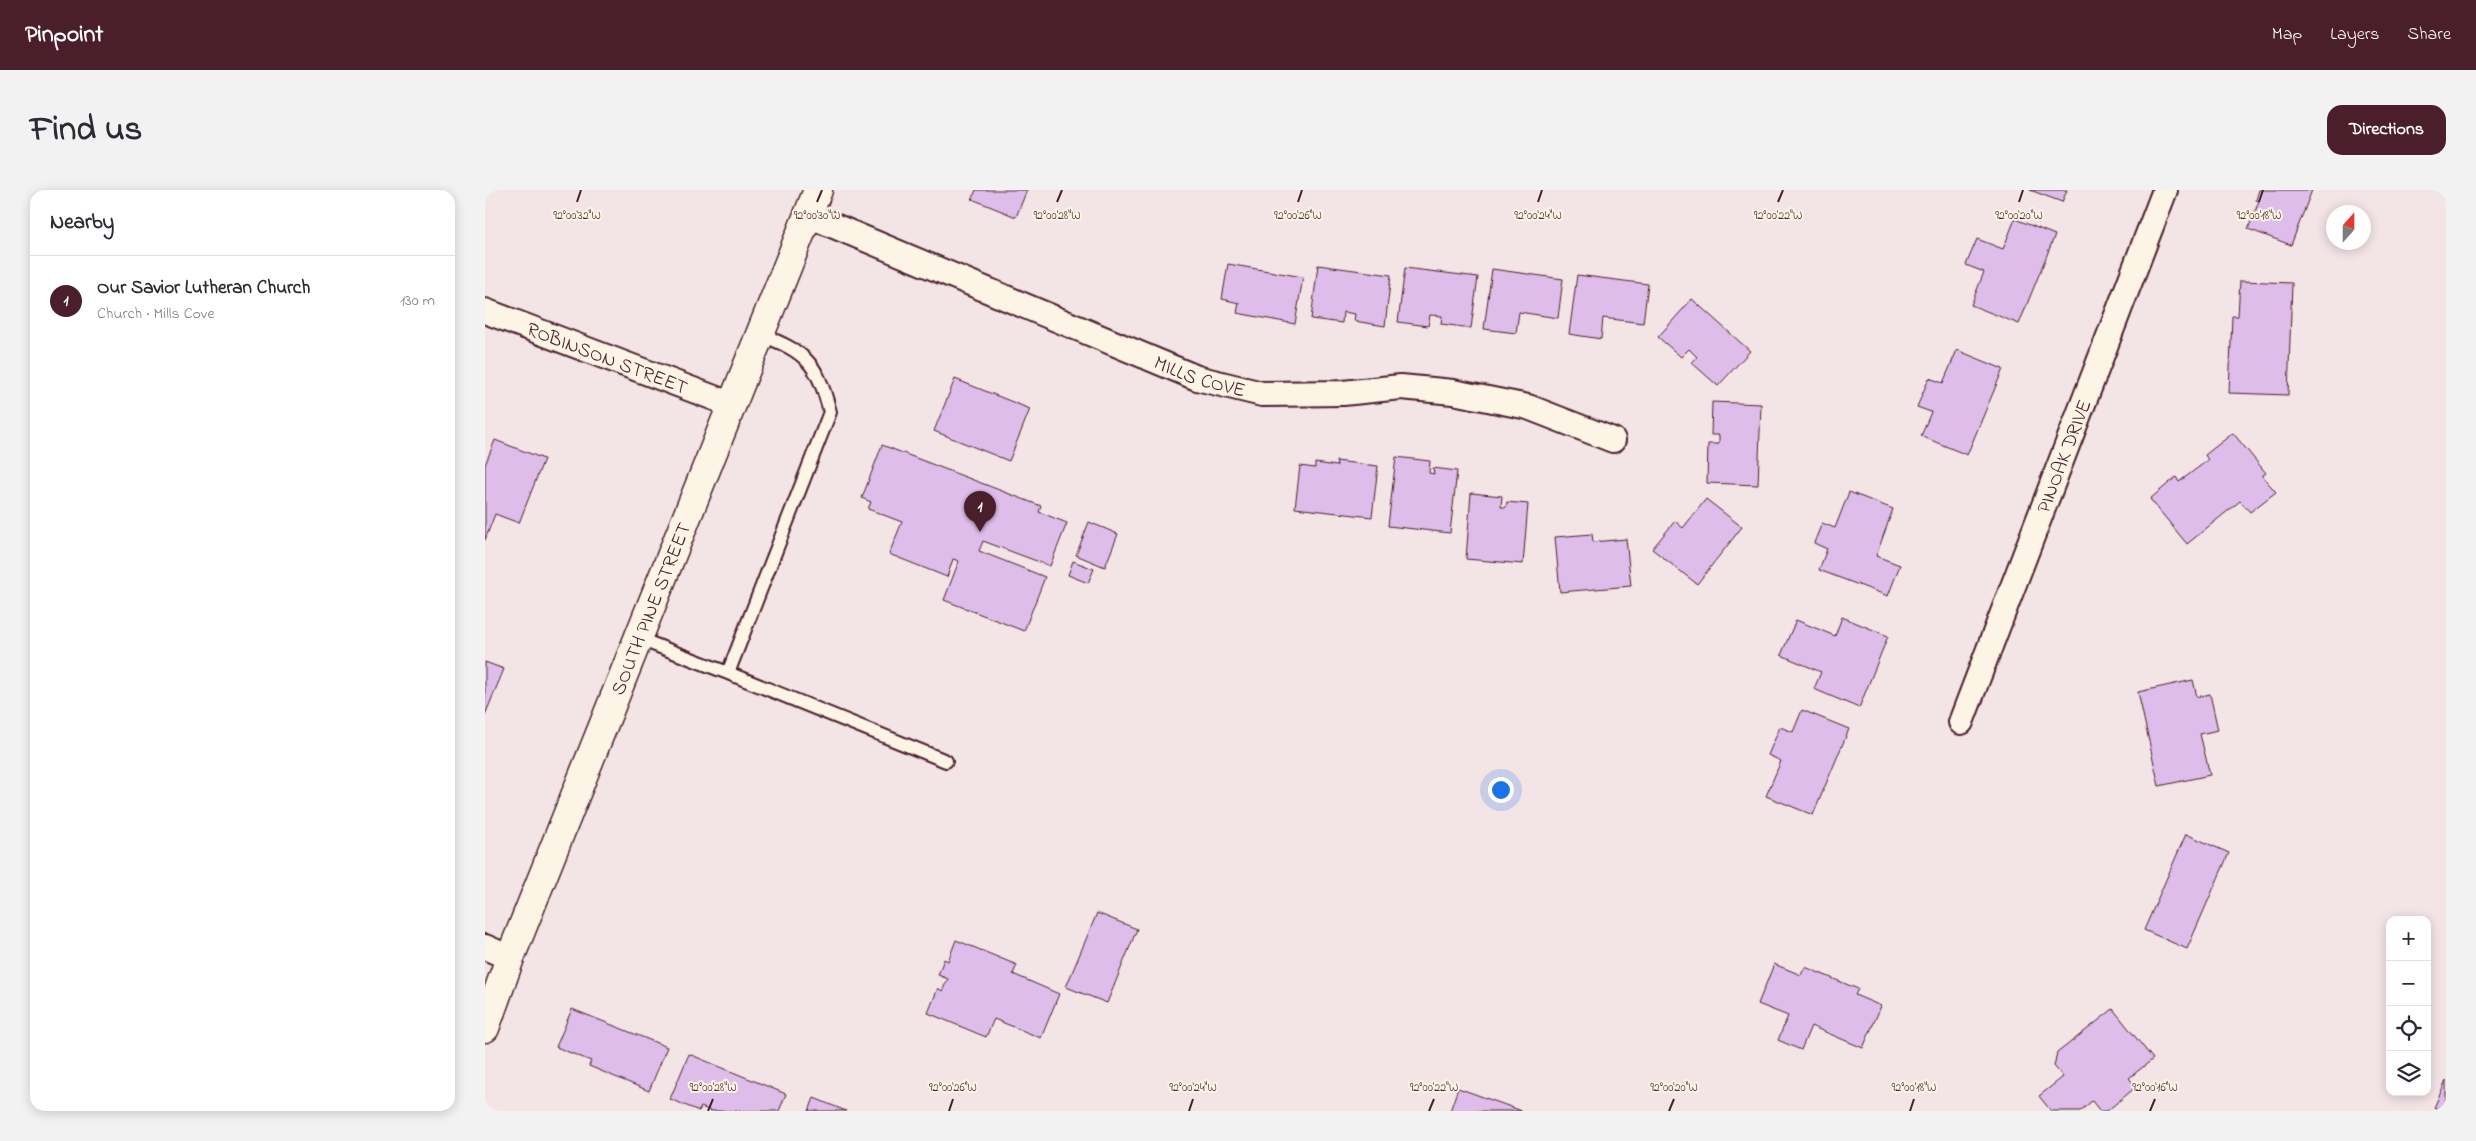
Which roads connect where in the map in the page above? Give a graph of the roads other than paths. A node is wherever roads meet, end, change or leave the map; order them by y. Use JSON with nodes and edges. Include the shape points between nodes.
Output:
{"nodes":[{"id":1,"x":818,"y":190,"type":"edge"},
{"id":2,"x":2165,"y":190,"type":"edge"},
{"id":3,"x":808,"y":215,"type":"junction"},
{"id":4,"x":485,"y":311,"type":"edge"},
{"id":5,"x":759,"y":334,"type":"junction"},
{"id":6,"x":731,"y":404,"type":"junction"},
{"id":7,"x":1613,"y":440,"type":"dead end"},
{"id":8,"x":637,"y":638,"type":"junction"},
{"id":9,"x":728,"y":672,"type":"junction"},
{"id":10,"x":1961,"y":722,"type":"dead end"},
{"id":11,"x":946,"y":761,"type":"dead end"},
{"id":12,"x":485,"y":947,"type":"edge"},
{"id":13,"x":510,"y":958,"type":"junction"},
{"id":14,"x":485,"y":1028,"type":"edge"}],
"edges":[{"from":1,"to":3,"type":"main road","name":"SOUTH PINE STREET"},
{"from":2,"to":10,"type":"street","name":"PINOAK DRIVE"},
{"from":3,"to":5,"type":"main road","name":"SOUTH PINE STREET"},
{"from":3,"to":7,"type":"street","name":"MILLS COVE","via":[[1197,378],[1261,394],[1343,393],[1401,387],[1453,392],[1528,407]]},
{"from":4,"to":6,"type":"street","name":"ROBINSON STREET"},
{"from":5,"to":6,"type":"main road","name":"SOUTH PINE STREET"},
{"from":5,"to":9,"type":"lane","via":[[785,344],[809,360],[825,392],[830,412]]},
{"from":6,"to":8,"type":"main road","name":"SOUTH PINE STREET"},
{"from":8,"to":9,"type":"lane"},
{"from":8,"to":13,"type":"main road","name":"SOUTH PINE STREET"},
{"from":9,"to":11,"type":"lane"},
{"from":12,"to":13,"type":"street"},
{"from":13,"to":14,"type":"main road","name":"SOUTH PINE STREET"}]}
